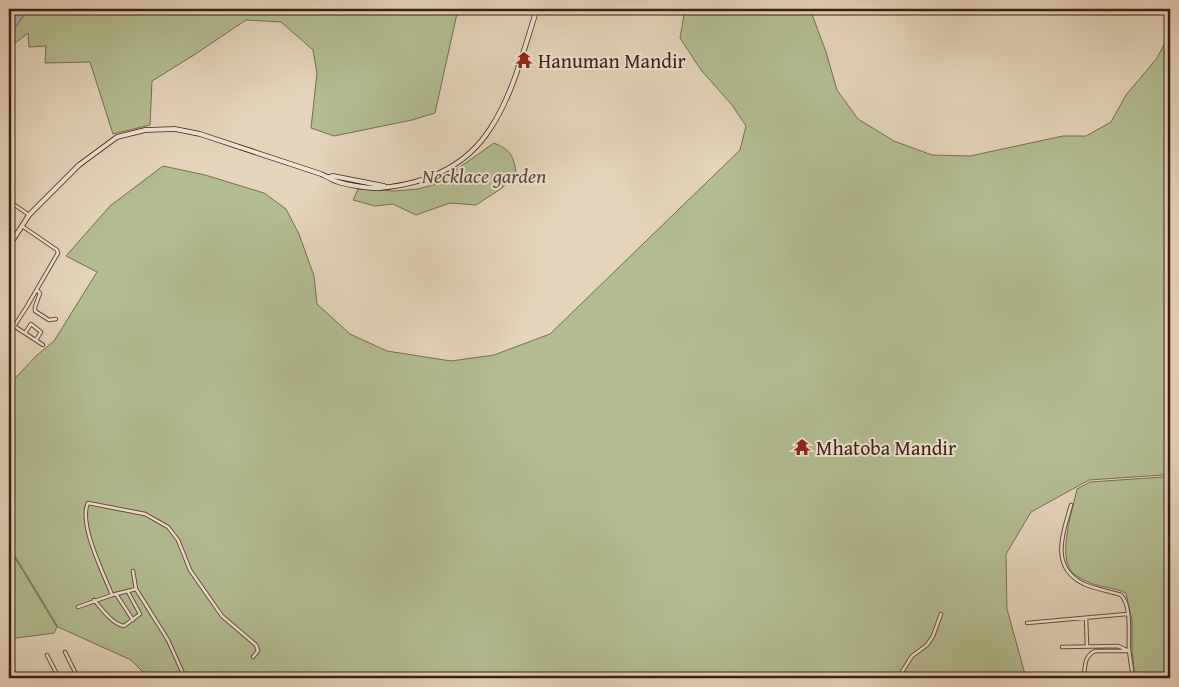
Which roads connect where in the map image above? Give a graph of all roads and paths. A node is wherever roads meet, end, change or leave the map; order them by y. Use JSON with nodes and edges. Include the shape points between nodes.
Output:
{"nodes":[{"id":1,"x":536,"y":9,"type":"edge"},
{"id":2,"x":9,"y":201,"type":"edge"},
{"id":3,"x":29,"y":215,"type":"junction"},
{"id":4,"x":22,"y":226,"type":"junction"},
{"id":5,"x":9,"y":246,"type":"edge"},
{"id":6,"x":37,"y":290,"type":"junction"},
{"id":7,"x":56,"y":319,"type":"dead end"},
{"id":8,"x":14,"y":326,"type":"junction"},
{"id":9,"x":24,"y":333,"type":"junction"},
{"id":10,"x":9,"y":334,"type":"edge"},
{"id":11,"x":36,"y":340,"type":"junction"},
{"id":12,"x":43,"y":345,"type":"dead end"},
{"id":13,"x":1071,"y":505,"type":"dead end"},
{"id":14,"x":134,"y":570,"type":"dead end"},
{"id":15,"x":136,"y":590,"type":"junction"},
{"id":16,"x":128,"y":591,"type":"junction"},
{"id":17,"x":114,"y":594,"type":"junction"},
{"id":18,"x":94,"y":600,"type":"junction"},
{"id":19,"x":78,"y":607,"type":"dead end"},
{"id":20,"x":941,"y":614,"type":"dead end"},
{"id":21,"x":1128,"y":614,"type":"junction"},
{"id":22,"x":1086,"y":618,"type":"junction"},
{"id":23,"x":133,"y":620,"type":"junction"},
{"id":24,"x":1027,"y":624,"type":"dead end"},
{"id":25,"x":1087,"y":646,"type":"junction"},
{"id":26,"x":1062,"y":647,"type":"dead end"},
{"id":27,"x":1129,"y":651,"type":"junction"},
{"id":28,"x":65,"y":652,"type":"dead end"},
{"id":29,"x":47,"y":655,"type":"dead end"},
{"id":30,"x":253,"y":657,"type":"dead end"},
{"id":31,"x":9,"y":668,"type":"edge"},
{"id":32,"x":1084,"y":677,"type":"edge"},
{"id":33,"x":18,"y":678,"type":"edge"},
{"id":34,"x":59,"y":678,"type":"edge"},
{"id":35,"x":78,"y":678,"type":"edge"},
{"id":36,"x":185,"y":678,"type":"edge"},
{"id":37,"x":898,"y":678,"type":"edge"},
{"id":38,"x":1133,"y":678,"type":"edge"}],
"edges":[{"from":1,"to":3,"type":"main road","via":[[505,102],[490,129],[477,147],[430,178],[416,183],[384,186],[329,177],[200,134],[175,129],[145,130],[117,137],[98,150]]},
{"from":2,"to":3,"type":"street"},
{"from":3,"to":4,"type":"main road"},
{"from":4,"to":5,"type":"main road"},
{"from":4,"to":6,"type":"street","via":[[58,252]]},
{"from":6,"to":7,"type":"street","via":[[40,293],[35,310],[49,320]]},
{"from":6,"to":8,"type":"street"},
{"from":8,"to":9,"type":"street"},
{"from":8,"to":10,"type":"street"},
{"from":9,"to":11,"type":"street"},
{"from":9,"to":11,"type":"street","via":[[31,324],[40,331]]},
{"from":11,"to":12,"type":"street"},
{"from":13,"to":21,"type":"street","via":[[1062,543],[1065,569],[1084,584],[1123,596]]},
{"from":14,"to":15,"type":"street"},
{"from":15,"to":16,"type":"street"},
{"from":15,"to":36,"type":"street","via":[[168,640]]},
{"from":16,"to":17,"type":"street"},
{"from":16,"to":23,"type":"street","via":[[140,612]]},
{"from":17,"to":18,"type":"street"},
{"from":17,"to":23,"type":"street"},
{"from":17,"to":30,"type":"street","via":[[92,549],[88,503],[145,514],[168,526],[178,540],[190,570],[222,616],[256,645],[258,651]]},
{"from":18,"to":19,"type":"street"},
{"from":18,"to":23,"type":"street","via":[[120,626]]},
{"from":20,"to":37,"type":"street","via":[[933,636],[912,656]]},
{"from":21,"to":22,"type":"street"},
{"from":21,"to":27,"type":"street"},
{"from":22,"to":24,"type":"street"},
{"from":22,"to":25,"type":"street"},
{"from":25,"to":26,"type":"street"},
{"from":25,"to":27,"type":"street","via":[[1118,646]]},
{"from":27,"to":32,"type":"street","via":[[1091,653]]},
{"from":27,"to":38,"type":"street"},
{"from":28,"to":35,"type":"street"},
{"from":29,"to":34,"type":"street"},
{"from":31,"to":33,"type":"main road"}]}
